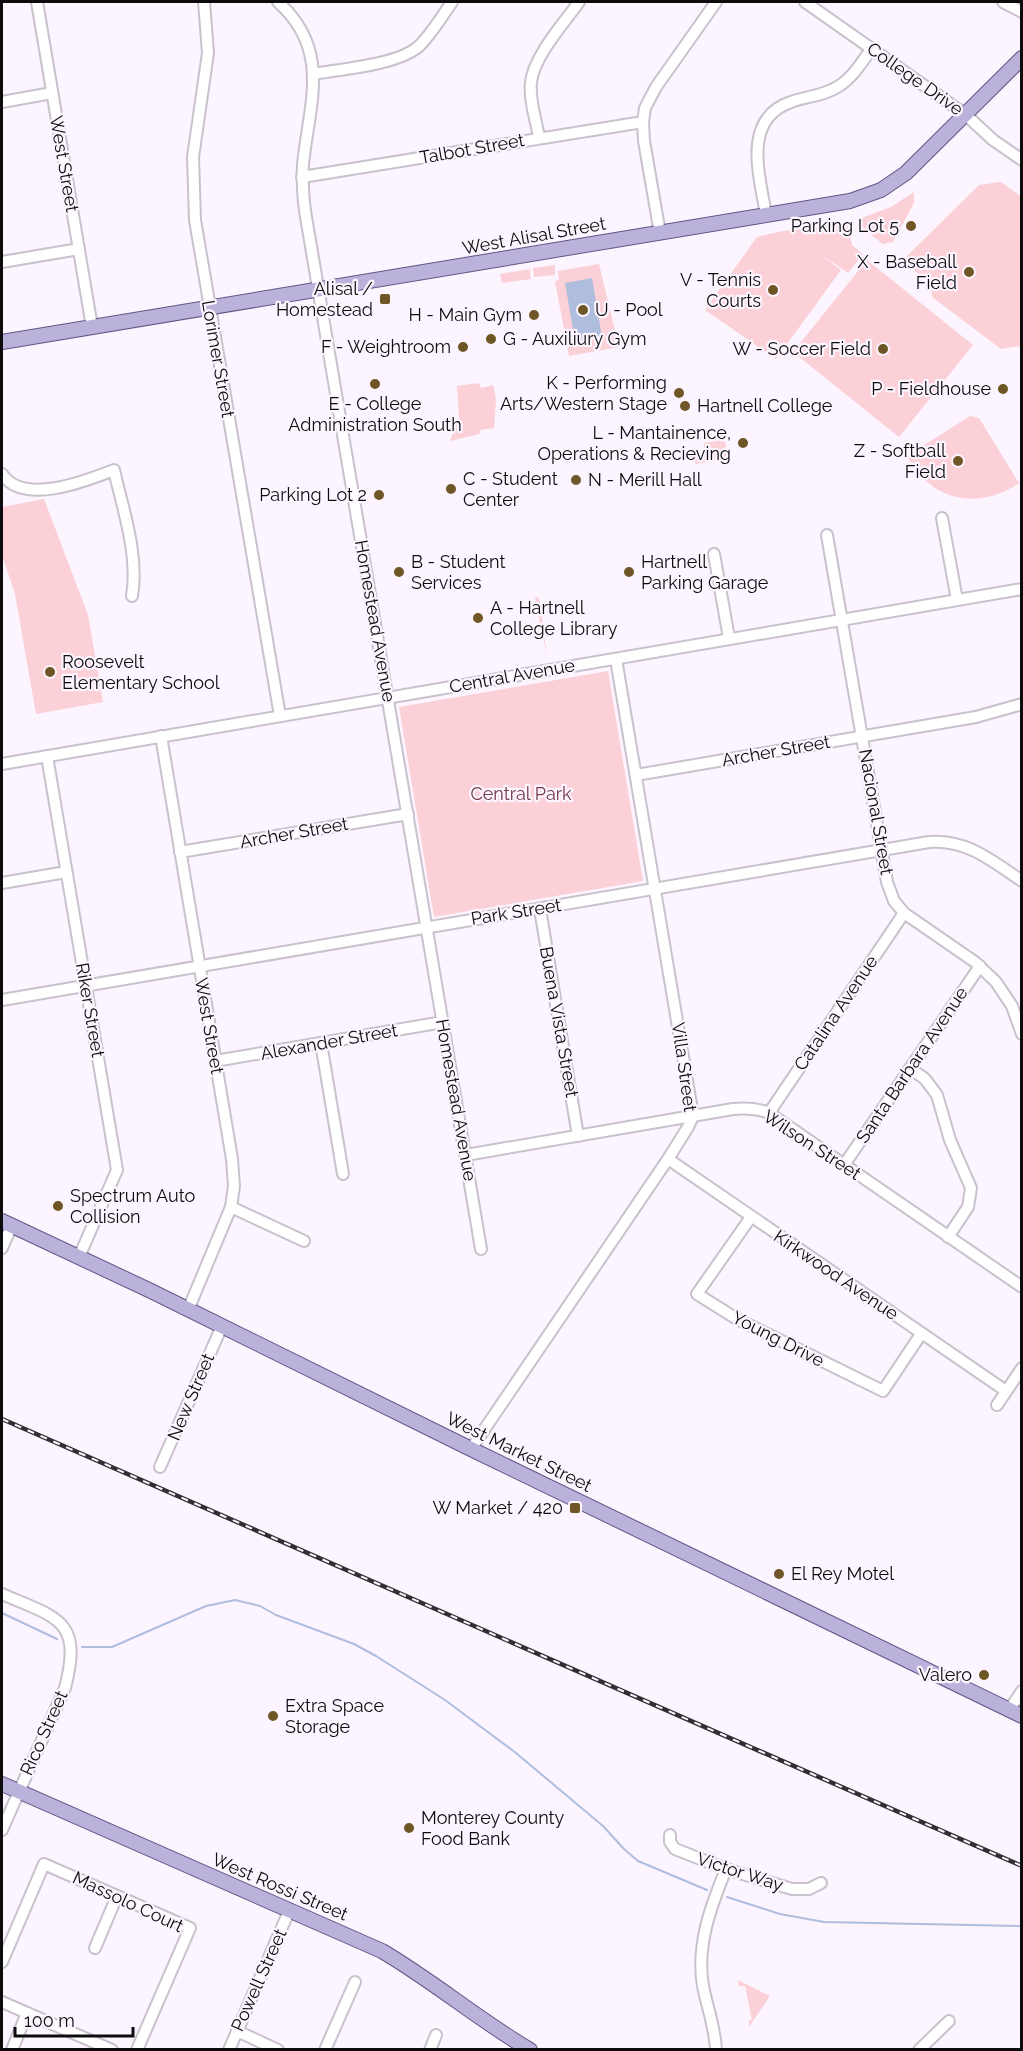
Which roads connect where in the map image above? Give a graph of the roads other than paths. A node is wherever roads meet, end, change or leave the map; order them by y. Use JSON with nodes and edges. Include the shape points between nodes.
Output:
{"nodes":[{"id":1,"x":37,"y":2,"type":"edge"},
{"id":2,"x":204,"y":2,"type":"edge"},
{"id":3,"x":278,"y":2,"type":"edge"},
{"id":4,"x":452,"y":2,"type":"edge"},
{"id":5,"x":579,"y":2,"type":"edge"},
{"id":6,"x":716,"y":2,"type":"edge"},
{"id":7,"x":805,"y":2,"type":"edge"},
{"id":8,"x":1003,"y":2,"type":"edge"},
{"id":9,"x":1022,"y":12,"type":"edge"},
{"id":10,"x":872,"y":48,"type":"junction"},
{"id":11,"x":1022,"y":58,"type":"edge"},
{"id":12,"x":314,"y":74,"type":"junction"},
{"id":13,"x":52,"y":93,"type":"junction"},
{"id":14,"x":2,"y":102,"type":"edge"},
{"id":15,"x":966,"y":115,"type":"junction"},
{"id":16,"x":643,"y":122,"type":"junction"},
{"id":17,"x":539,"y":137,"type":"junction"},
{"id":18,"x":1022,"y":160,"type":"edge"},
{"id":19,"x":302,"y":177,"type":"junction"},
{"id":20,"x":766,"y":215,"type":"junction"},
{"id":21,"x":660,"y":233,"type":"junction"},
{"id":22,"x":79,"y":249,"type":"junction"},
{"id":23,"x":2,"y":262,"type":"edge"},
{"id":24,"x":319,"y":289,"type":"junction"},
{"id":25,"x":210,"y":308,"type":"junction"},
{"id":26,"x":92,"y":327,"type":"junction"},
{"id":27,"x":2,"y":342,"type":"edge"},
{"id":28,"x":2,"y":474,"type":"edge"},
{"id":29,"x":942,"y":518,"type":"dead end"},
{"id":30,"x":827,"y":535,"type":"dead end"},
{"id":31,"x":714,"y":554,"type":"dead end"},
{"id":32,"x":1022,"y":589,"type":"edge"},
{"id":33,"x":132,"y":596,"type":"dead end"},
{"id":34,"x":957,"y":600,"type":"junction"},
{"id":35,"x":842,"y":619,"type":"junction"},
{"id":36,"x":729,"y":638,"type":"junction"},
{"id":37,"x":615,"y":659,"type":"junction"},
{"id":38,"x":388,"y":698,"type":"junction"},
{"id":39,"x":1022,"y":704,"type":"edge"},
{"id":40,"x":280,"y":716,"type":"junction"},
{"id":41,"x":161,"y":736,"type":"junction"},
{"id":42,"x":863,"y":736,"type":"junction"},
{"id":43,"x":47,"y":756,"type":"junction"},
{"id":44,"x":2,"y":764,"type":"edge"},
{"id":45,"x":636,"y":775,"type":"junction"},
{"id":46,"x":408,"y":814,"type":"junction"},
{"id":47,"x":882,"y":850,"type":"junction"},
{"id":48,"x":180,"y":852,"type":"junction"},
{"id":49,"x":66,"y":872,"type":"junction"},
{"id":50,"x":1022,"y":881,"type":"edge"},
{"id":51,"x":2,"y":883,"type":"edge"},
{"id":52,"x":654,"y":888,"type":"junction"},
{"id":53,"x":540,"y":909,"type":"junction"},
{"id":54,"x":904,"y":913,"type":"junction"},
{"id":55,"x":427,"y":927,"type":"junction"},
{"id":56,"x":199,"y":966,"type":"junction"},
{"id":57,"x":980,"y":966,"type":"junction"},
{"id":58,"x":86,"y":986,"type":"junction"},
{"id":59,"x":2,"y":1000,"type":"edge"},
{"id":60,"x":443,"y":1022,"type":"junction"},
{"id":61,"x":1022,"y":1034,"type":"edge"},
{"id":62,"x":321,"y":1043,"type":"junction"},
{"id":63,"x":215,"y":1061,"type":"junction"},
{"id":64,"x":910,"y":1068,"type":"junction"},
{"id":65,"x":768,"y":1113,"type":"junction"},
{"id":66,"x":693,"y":1116,"type":"junction"},
{"id":67,"x":578,"y":1136,"type":"junction"},
{"id":68,"x":466,"y":1155,"type":"junction"},
{"id":69,"x":668,"y":1159,"type":"junction"},
{"id":70,"x":844,"y":1165,"type":"junction"},
{"id":71,"x":344,"y":1174,"type":"dead end"},
{"id":72,"x":231,"y":1207,"type":"junction"},
{"id":73,"x":751,"y":1217,"type":"junction"},
{"id":74,"x":7,"y":1223,"type":"edge"},
{"id":75,"x":948,"y":1237,"type":"junction"},
{"id":76,"x":304,"y":1241,"type":"dead end"},
{"id":77,"x":2,"y":1248,"type":"edge"},
{"id":78,"x":481,"y":1249,"type":"dead end"},
{"id":79,"x":79,"y":1257,"type":"junction"},
{"id":80,"x":1022,"y":1287,"type":"edge"},
{"id":81,"x":188,"y":1310,"type":"junction"},
{"id":82,"x":222,"y":1326,"type":"junction"},
{"id":83,"x":921,"y":1334,"type":"junction"},
{"id":84,"x":1022,"y":1368,"type":"edge"},
{"id":85,"x":1005,"y":1391,"type":"junction"},
{"id":86,"x":996,"y":1405,"type":"dead end"},
{"id":87,"x":471,"y":1449,"type":"junction"},
{"id":88,"x":160,"y":1467,"type":"dead end"},
{"id":89,"x":2,"y":1594,"type":"edge"},
{"id":90,"x":1022,"y":1690,"type":"edge"},
{"id":91,"x":1015,"y":1713,"type":"edge"},
{"id":92,"x":2,"y":1784,"type":"edge"},
{"id":93,"x":19,"y":1792,"type":"junction"},
{"id":94,"x":2,"y":1830,"type":"edge"},
{"id":95,"x":670,"y":1835,"type":"dead end"},
{"id":96,"x":726,"y":1869,"type":"junction"},
{"id":97,"x":821,"y":1883,"type":"dead end"},
{"id":98,"x":117,"y":1896,"type":"junction"},
{"id":99,"x":289,"y":1911,"type":"junction"},
{"id":100,"x":95,"y":1948,"type":"dead end"},
{"id":101,"x":2,"y":1962,"type":"edge"},
{"id":102,"x":355,"y":1982,"type":"dead end"},
{"id":103,"x":2,"y":2002,"type":"edge"},
{"id":104,"x":27,"y":2013,"type":"junction"},
{"id":105,"x":949,"y":2021,"type":"dead end"},
{"id":106,"x":237,"y":2031,"type":"junction"},
{"id":107,"x":436,"y":2035,"type":"dead end"},
{"id":108,"x":12,"y":2049,"type":"edge"},
{"id":109,"x":112,"y":2049,"type":"edge"},
{"id":110,"x":137,"y":2049,"type":"edge"},
{"id":111,"x":229,"y":2049,"type":"edge"},
{"id":112,"x":278,"y":2049,"type":"edge"},
{"id":113,"x":325,"y":2049,"type":"edge"},
{"id":114,"x":430,"y":2049,"type":"edge"},
{"id":115,"x":530,"y":2049,"type":"edge"},
{"id":116,"x":716,"y":2049,"type":"edge"},
{"id":117,"x":919,"y":2049,"type":"edge"}],
"edges":[{"from":1,"to":13,"type":"street","name":"West Street"},
{"from":2,"to":25,"type":"street","name":"Lorimer Street","via":[[207,69],[192,177]]},
{"from":3,"to":12,"type":"street","name":"Homestead Avenue","via":[[300,30]]},
{"from":4,"to":12,"type":"street","via":[[410,52],[391,60]]},
{"from":5,"to":17,"type":"street","via":[[532,76]]},
{"from":6,"to":16,"type":"street","via":[[651,94]]},
{"from":7,"to":10,"type":"street","name":"College Drive"},
{"from":8,"to":9,"type":"street"},
{"from":10,"to":15,"type":"street","name":"College Drive"},
{"from":10,"to":20,"type":"street","via":[[839,86],[783,105],[763,125],[757,152]]},
{"from":11,"to":15,"type":"main road","name":"West Alisal Street"},
{"from":12,"to":19,"type":"street","name":"Homestead Avenue"},
{"from":13,"to":14,"type":"street"},
{"from":13,"to":22,"type":"street","name":"West Street"},
{"from":15,"to":18,"type":"street","name":"College Drive"},
{"from":15,"to":20,"type":"main road","name":"West Alisal Street","via":[[906,173],[881,190],[850,201]]},
{"from":16,"to":17,"type":"street","name":"Talbot Street"},
{"from":16,"to":21,"type":"street"},
{"from":17,"to":19,"type":"street","name":"Talbot Street"},
{"from":19,"to":24,"type":"street","name":"Homestead Avenue"},
{"from":20,"to":21,"type":"main road","name":"West Alisal Street"},
{"from":21,"to":24,"type":"main road","name":"West Alisal Street"},
{"from":22,"to":23,"type":"street"},
{"from":22,"to":26,"type":"street","name":"West Street"},
{"from":24,"to":25,"type":"main road","name":"West Alisal Street"},
{"from":24,"to":38,"type":"street","name":"Homestead Avenue"},
{"from":25,"to":26,"type":"main road","name":"West Alisal Street"},
{"from":25,"to":40,"type":"street","name":"Lorimer Street"},
{"from":26,"to":27,"type":"main road","name":"West Alisal Street"},
{"from":28,"to":33,"type":"street","via":[[18,487],[40,490],[114,470],[135,576]]},
{"from":29,"to":34,"type":"street"},
{"from":30,"to":35,"type":"street","name":"Nacional Street"},
{"from":31,"to":36,"type":"street"},
{"from":32,"to":34,"type":"street","name":"Central Avenue"},
{"from":34,"to":35,"type":"street","name":"Central Avenue"},
{"from":35,"to":36,"type":"street","name":"Central Avenue"},
{"from":35,"to":42,"type":"street","name":"Nacional Street"},
{"from":36,"to":37,"type":"street","name":"Central Avenue"},
{"from":37,"to":38,"type":"street","name":"Central Avenue"},
{"from":37,"to":45,"type":"street","name":"Villa Street"},
{"from":38,"to":40,"type":"street","name":"Central Avenue"},
{"from":38,"to":46,"type":"street","name":"Homestead Avenue"},
{"from":39,"to":42,"type":"street","name":"Archer Street","via":[[976,717]]},
{"from":40,"to":41,"type":"street","name":"Central Avenue"},
{"from":41,"to":43,"type":"street","name":"Central Avenue"},
{"from":41,"to":48,"type":"street","name":"West Street"},
{"from":42,"to":45,"type":"street","name":"Archer Street"},
{"from":42,"to":47,"type":"street","name":"Nacional Street"},
{"from":43,"to":44,"type":"street","name":"Central Avenue"},
{"from":43,"to":49,"type":"street","name":"Riker Street"},
{"from":45,"to":52,"type":"street","name":"Villa Street"},
{"from":46,"to":48,"type":"street","name":"Archer Street"},
{"from":46,"to":55,"type":"street","name":"Homestead Avenue"},
{"from":47,"to":50,"type":"street","name":"Park Street","via":[[938,842],[959,844]]},
{"from":47,"to":52,"type":"street","name":"Park Street"},
{"from":47,"to":54,"type":"street","name":"Nacional Street","via":[[889,889]]},
{"from":48,"to":56,"type":"street","name":"West Street"},
{"from":49,"to":51,"type":"street"},
{"from":49,"to":58,"type":"street","name":"Riker Street"},
{"from":52,"to":53,"type":"street","name":"Park Street"},
{"from":52,"to":66,"type":"street","name":"Villa Street"},
{"from":53,"to":55,"type":"street","name":"Park Street"},
{"from":53,"to":67,"type":"street","name":"Buena Vista Street"},
{"from":54,"to":57,"type":"street","name":"Nacional Street"},
{"from":54,"to":65,"type":"street","name":"Catalina Avenue"},
{"from":55,"to":56,"type":"street","name":"Park Street"},
{"from":55,"to":60,"type":"street","name":"Homestead Avenue"},
{"from":56,"to":58,"type":"street","name":"Park Street"},
{"from":56,"to":63,"type":"street","name":"West Street"},
{"from":57,"to":61,"type":"street","name":"Nacional Street","via":[[1007,997]]},
{"from":57,"to":64,"type":"street","name":"Santa Barbara Avenue"},
{"from":58,"to":59,"type":"street","name":"Park Street"},
{"from":58,"to":79,"type":"street","name":"Riker Street","via":[[117,1170]]},
{"from":60,"to":62,"type":"street","name":"Alexander Street"},
{"from":60,"to":68,"type":"street","name":"Homestead Avenue"},
{"from":62,"to":63,"type":"street","name":"Alexander Street"},
{"from":62,"to":71,"type":"street"},
{"from":63,"to":72,"type":"street","name":"West Street","via":[[233,1171]]},
{"from":64,"to":70,"type":"street","name":"Santa Barbara Avenue"},
{"from":64,"to":75,"type":"street","via":[[937,1095],[950,1140],[971,1188],[968,1207]]},
{"from":65,"to":66,"type":"street","name":"Wilson Street","via":[[741,1108]]},
{"from":65,"to":70,"type":"street","name":"Wilson Street"},
{"from":66,"to":67,"type":"street","name":"Wilson Street"},
{"from":66,"to":69,"type":"street","name":"Villa Street"},
{"from":67,"to":68,"type":"street","name":"Wilson Street"},
{"from":68,"to":78,"type":"street","name":"Homestead Avenue"},
{"from":69,"to":73,"type":"street","name":"Kirkwood Avenue"},
{"from":69,"to":87,"type":"street","name":"Villa Street"},
{"from":70,"to":75,"type":"street","name":"Wilson Street"},
{"from":72,"to":76,"type":"street"},
{"from":72,"to":81,"type":"street","name":"West Street"},
{"from":73,"to":83,"type":"street","name":"Kirkwood Avenue"},
{"from":73,"to":83,"type":"street","name":"Young Drive","via":[[697,1294],[737,1319],[883,1391]]},
{"from":74,"to":77,"type":"street"},
{"from":74,"to":79,"type":"main road","name":"West Market Street"},
{"from":75,"to":80,"type":"street","name":"Wilson Street"},
{"from":79,"to":81,"type":"main road","name":"West Market Street"},
{"from":81,"to":82,"type":"main road","name":"West Market Street"},
{"from":82,"to":87,"type":"main road","name":"West Market Street"},
{"from":82,"to":88,"type":"street","name":"New Street"},
{"from":83,"to":85,"type":"street","name":"Kirkwood Avenue"},
{"from":84,"to":85,"type":"street"},
{"from":85,"to":86,"type":"street"},
{"from":87,"to":91,"type":"main road","name":"West Market Street"},
{"from":89,"to":93,"type":"street","name":"Rico Street","via":[[53,1616],[62,1624],[71,1647],[65,1688]]},
{"from":90,"to":91,"type":"street"},
{"from":92,"to":93,"type":"main road","name":"West Rossi Street"},
{"from":93,"to":94,"type":"street","name":"Rico Street"},
{"from":93,"to":99,"type":"main road","name":"West Rossi Street"},
{"from":95,"to":96,"type":"street","name":"Victor Way","via":[[675,1849]]},
{"from":96,"to":97,"type":"street","name":"Victor Way","via":[[792,1890]]},
{"from":96,"to":116,"type":"street","via":[[708,1920],[701,1959]]},
{"from":98,"to":100,"type":"street"},
{"from":98,"to":101,"type":"street","name":"Massolo Court","via":[[44,1864]]},
{"from":98,"to":110,"type":"street","name":"Massolo Court","via":[[190,1928]]},
{"from":99,"to":106,"type":"street","name":"Powell Street"},
{"from":99,"to":115,"type":"main road","name":"West Rossi Street","via":[[390,1956]]},
{"from":102,"to":113,"type":"street"},
{"from":103,"to":104,"type":"street"},
{"from":104,"to":108,"type":"street"},
{"from":104,"to":109,"type":"street"},
{"from":105,"to":117,"type":"street"},
{"from":106,"to":111,"type":"street","name":"Powell Street"},
{"from":106,"to":112,"type":"street"},
{"from":107,"to":114,"type":"street"}]}
